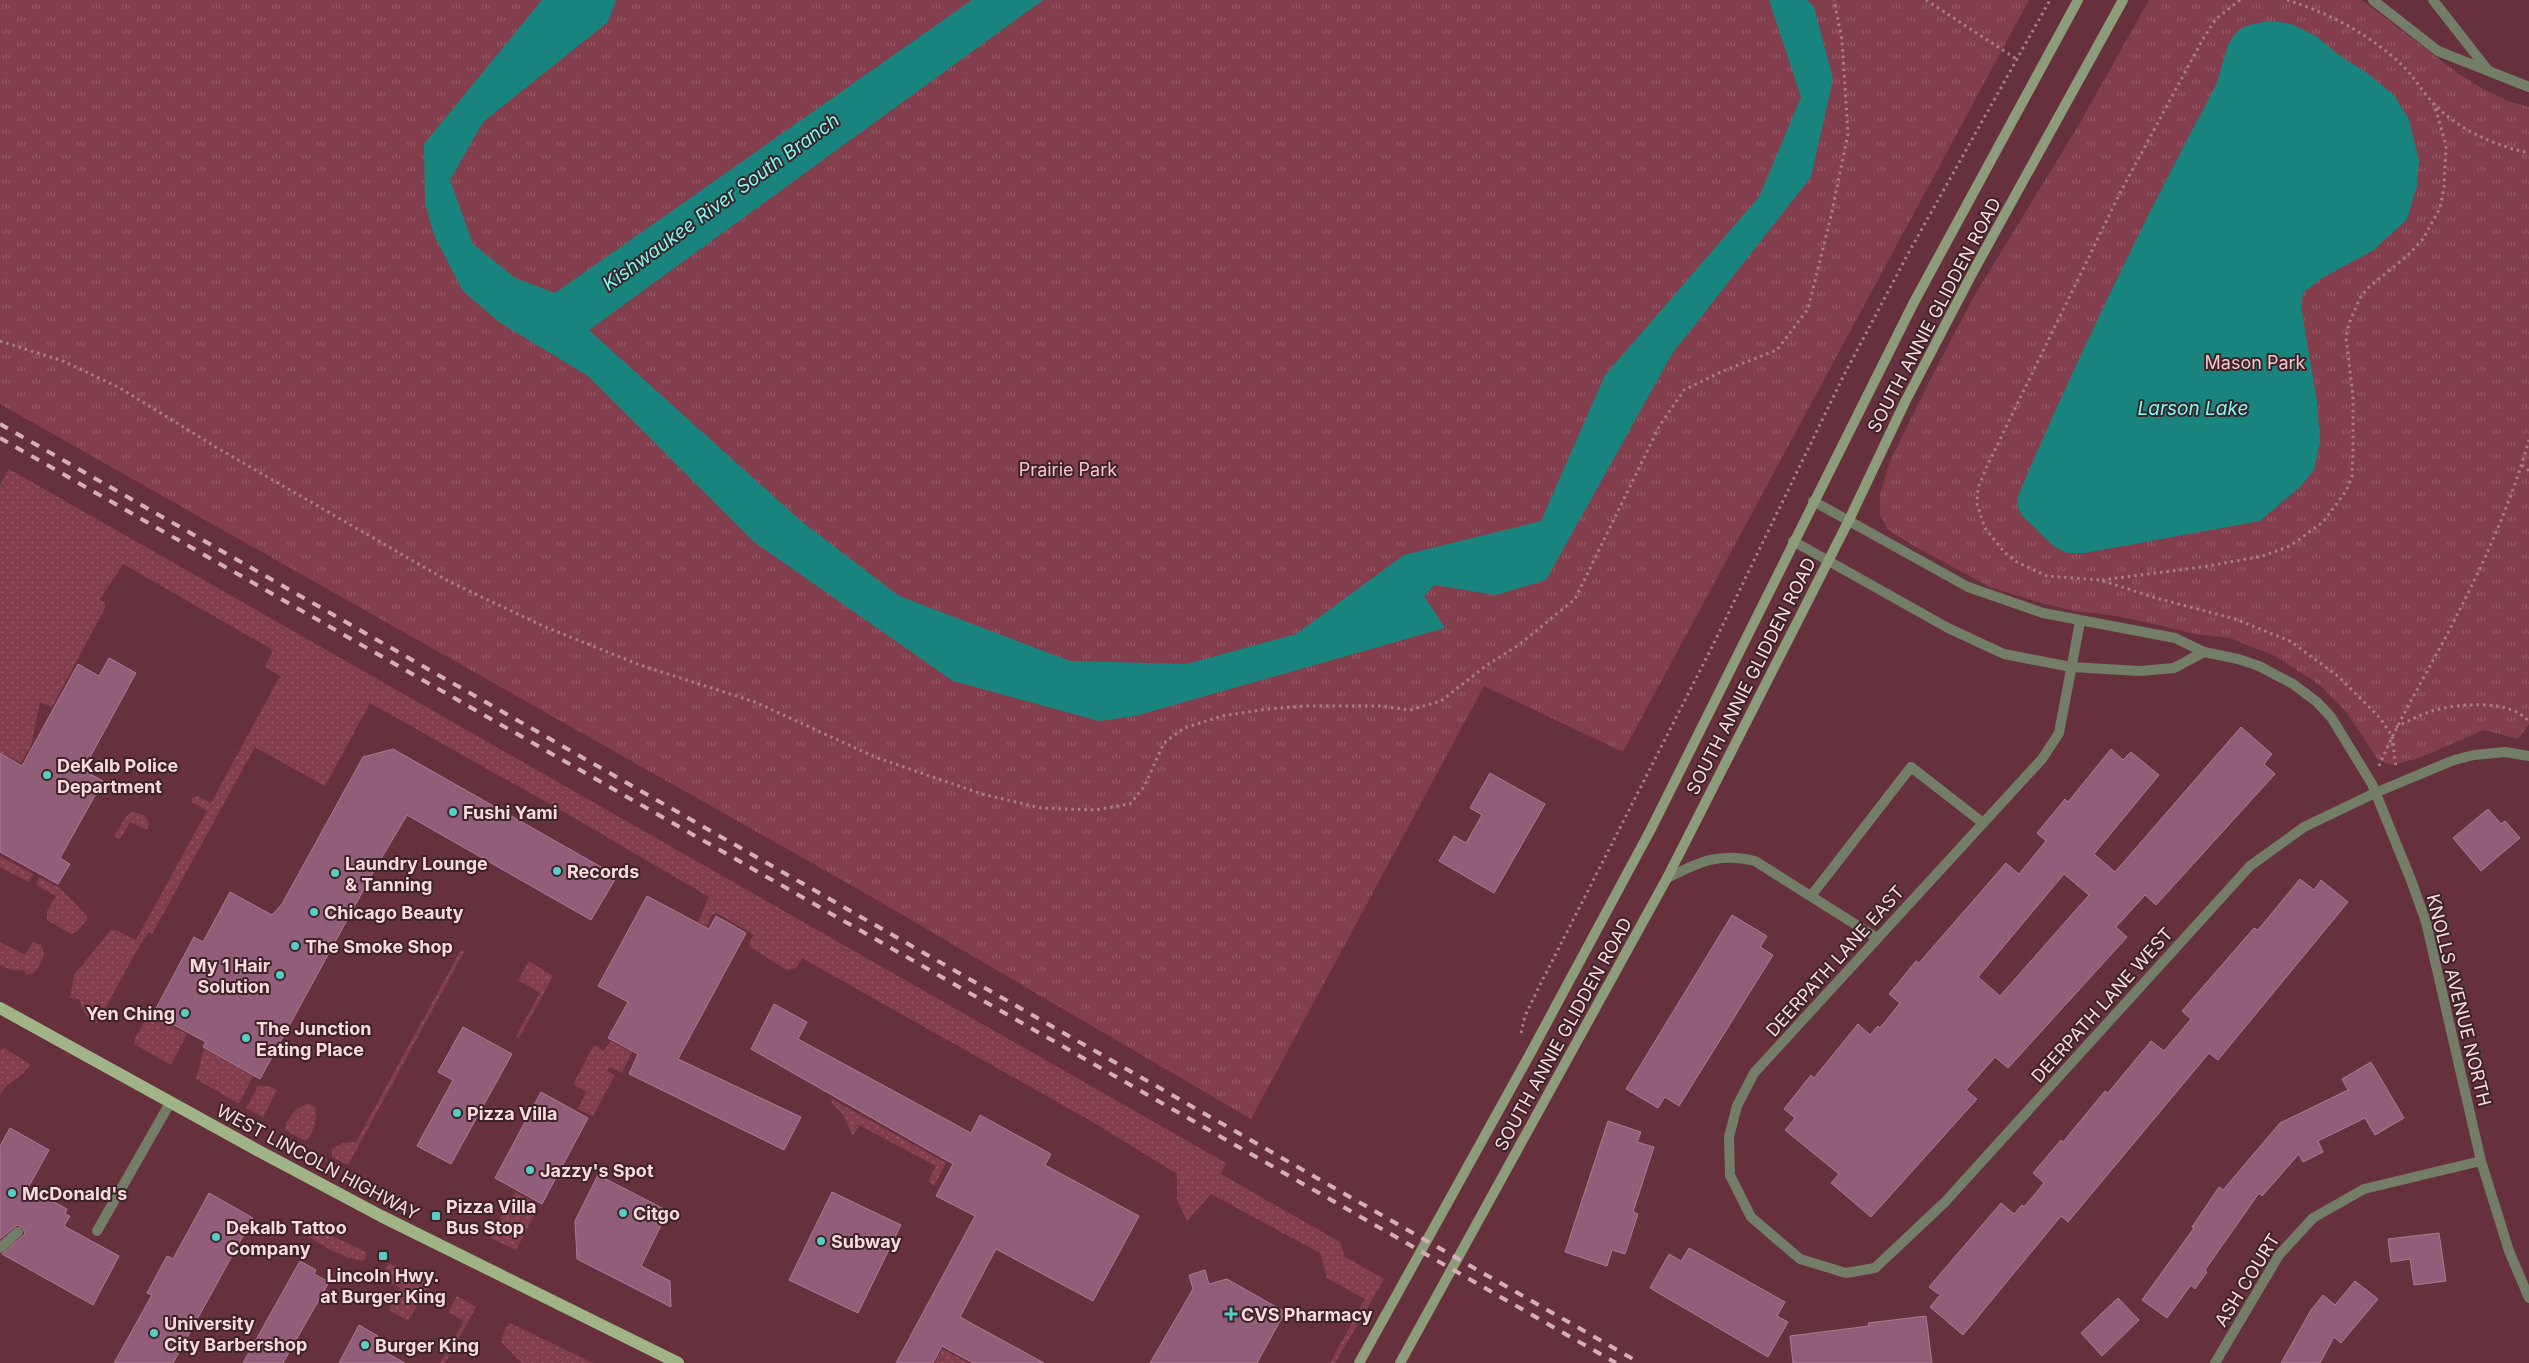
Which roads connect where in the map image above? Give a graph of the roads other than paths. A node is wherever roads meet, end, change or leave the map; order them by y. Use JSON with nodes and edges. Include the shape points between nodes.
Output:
{"nodes":[{"id":1,"x":2078,"y":0,"type":"edge"},
{"id":2,"x":2123,"y":0,"type":"edge"},
{"id":3,"x":2373,"y":0,"type":"edge"},
{"id":4,"x":2434,"y":0,"type":"edge"},
{"id":5,"x":2488,"y":70,"type":"junction"},
{"id":6,"x":2529,"y":87,"type":"edge"},
{"id":7,"x":1813,"y":501,"type":"junction"},
{"id":8,"x":1848,"y":522,"type":"junction"},
{"id":9,"x":1793,"y":541,"type":"junction"},
{"id":10,"x":1827,"y":560,"type":"junction"},
{"id":11,"x":2080,"y":622,"type":"junction"},
{"id":12,"x":2204,"y":652,"type":"junction"},
{"id":13,"x":2071,"y":668,"type":"junction"},
{"id":14,"x":2529,"y":756,"type":"edge"},
{"id":15,"x":2373,"y":789,"type":"junction"},
{"id":16,"x":1983,"y":823,"type":"junction"},
{"id":17,"x":1667,"y":878,"type":"junction"},
{"id":18,"x":1811,"y":896,"type":"junction"},
{"id":19,"x":1877,"y":938,"type":"junction"},
{"id":20,"x":0,"y":1008,"type":"edge"},
{"id":21,"x":170,"y":1103,"type":"junction"},
{"id":22,"x":2481,"y":1161,"type":"junction"},
{"id":23,"x":97,"y":1231,"type":"dead end"},
{"id":24,"x":18,"y":1232,"type":"dead end"},
{"id":25,"x":0,"y":1248,"type":"edge"},
{"id":26,"x":1875,"y":1268,"type":"joint"},
{"id":27,"x":2529,"y":1298,"type":"edge"},
{"id":28,"x":678,"y":1363,"type":"edge"},
{"id":29,"x":1359,"y":1363,"type":"edge"},
{"id":30,"x":1400,"y":1363,"type":"edge"},
{"id":31,"x":2215,"y":1363,"type":"edge"}],
"edges":[{"from":1,"to":7,"type":"main road","name":"SOUTH ANNIE GLIDDEN ROAD","via":[[1941,251]]},
{"from":2,"to":8,"type":"main road","name":"SOUTH ANNIE GLIDDEN ROAD","via":[[1969,279]]},
{"from":3,"to":5,"type":"street","via":[[2438,52]]},
{"from":4,"to":5,"type":"street"},
{"from":5,"to":6,"type":"street"},
{"from":7,"to":8,"type":"street","name":"KNOLLS AVENUE NORTH"},
{"from":7,"to":9,"type":"main road","name":"SOUTH ANNIE GLIDDEN ROAD"},
{"from":8,"to":10,"type":"main road","name":"SOUTH ANNIE GLIDDEN ROAD"},
{"from":8,"to":11,"type":"street","name":"KNOLLS AVENUE NORTH","via":[[1968,588],[2017,606]]},
{"from":9,"to":10,"type":"street"},
{"from":9,"to":29,"type":"main road","name":"SOUTH ANNIE GLIDDEN ROAD","via":[[1651,829]]},
{"from":10,"to":13,"type":"street","via":[[2004,654]]},
{"from":10,"to":17,"type":"main road","name":"SOUTH ANNIE GLIDDEN ROAD"},
{"from":11,"to":12,"type":"street","name":"KNOLLS AVENUE NORTH","via":[[2175,638]]},
{"from":11,"to":13,"type":"street","name":"DEERPATH LANE EAST"},
{"from":12,"to":13,"type":"street","via":[[2174,668],[2140,671]]},
{"from":12,"to":15,"type":"street","name":"KNOLLS AVENUE NORTH","via":[[2259,666],[2293,684],[2317,702],[2331,717]]},
{"from":13,"to":16,"type":"street","name":"DEERPATH LANE EAST","via":[[2059,733],[2042,759]]},
{"from":14,"to":15,"type":"street","name":"DEERPATH LANE WEST","via":[[2505,752],[2474,755],[2399,783]]},
{"from":15,"to":22,"type":"street","name":"KNOLLS AVENUE NORTH","via":[[2426,922]]},
{"from":15,"to":26,"type":"street","name":"DEERPATH LANE WEST","via":[[2304,828],[2250,866],[1944,1202]]},
{"from":16,"to":18,"type":"street","via":[[1911,767]]},
{"from":16,"to":19,"type":"street","name":"DEERPATH LANE EAST"},
{"from":17,"to":18,"type":"street","via":[[1699,862],[1742,858],[1756,861]]},
{"from":17,"to":30,"type":"main road","name":"SOUTH ANNIE GLIDDEN ROAD"},
{"from":18,"to":19,"type":"street"},
{"from":19,"to":26,"type":"street","name":"DEERPATH LANE EAST","via":[[1754,1073],[1737,1106],[1729,1137],[1730,1175],[1751,1217],[1800,1258],[1846,1273]]},
{"from":20,"to":21,"type":"main road","name":"WEST LINCOLN HIGHWAY"},
{"from":21,"to":23,"type":"street"},
{"from":21,"to":28,"type":"main road","name":"WEST LINCOLN HIGHWAY","via":[[469,1261]]},
{"from":22,"to":27,"type":"street","name":"KNOLLS AVENUE NORTH","via":[[2509,1251]]},
{"from":22,"to":31,"type":"street","name":"ASH COURT","via":[[2364,1189],[2313,1218],[2279,1255]]},
{"from":24,"to":25,"type":"street"}]}
